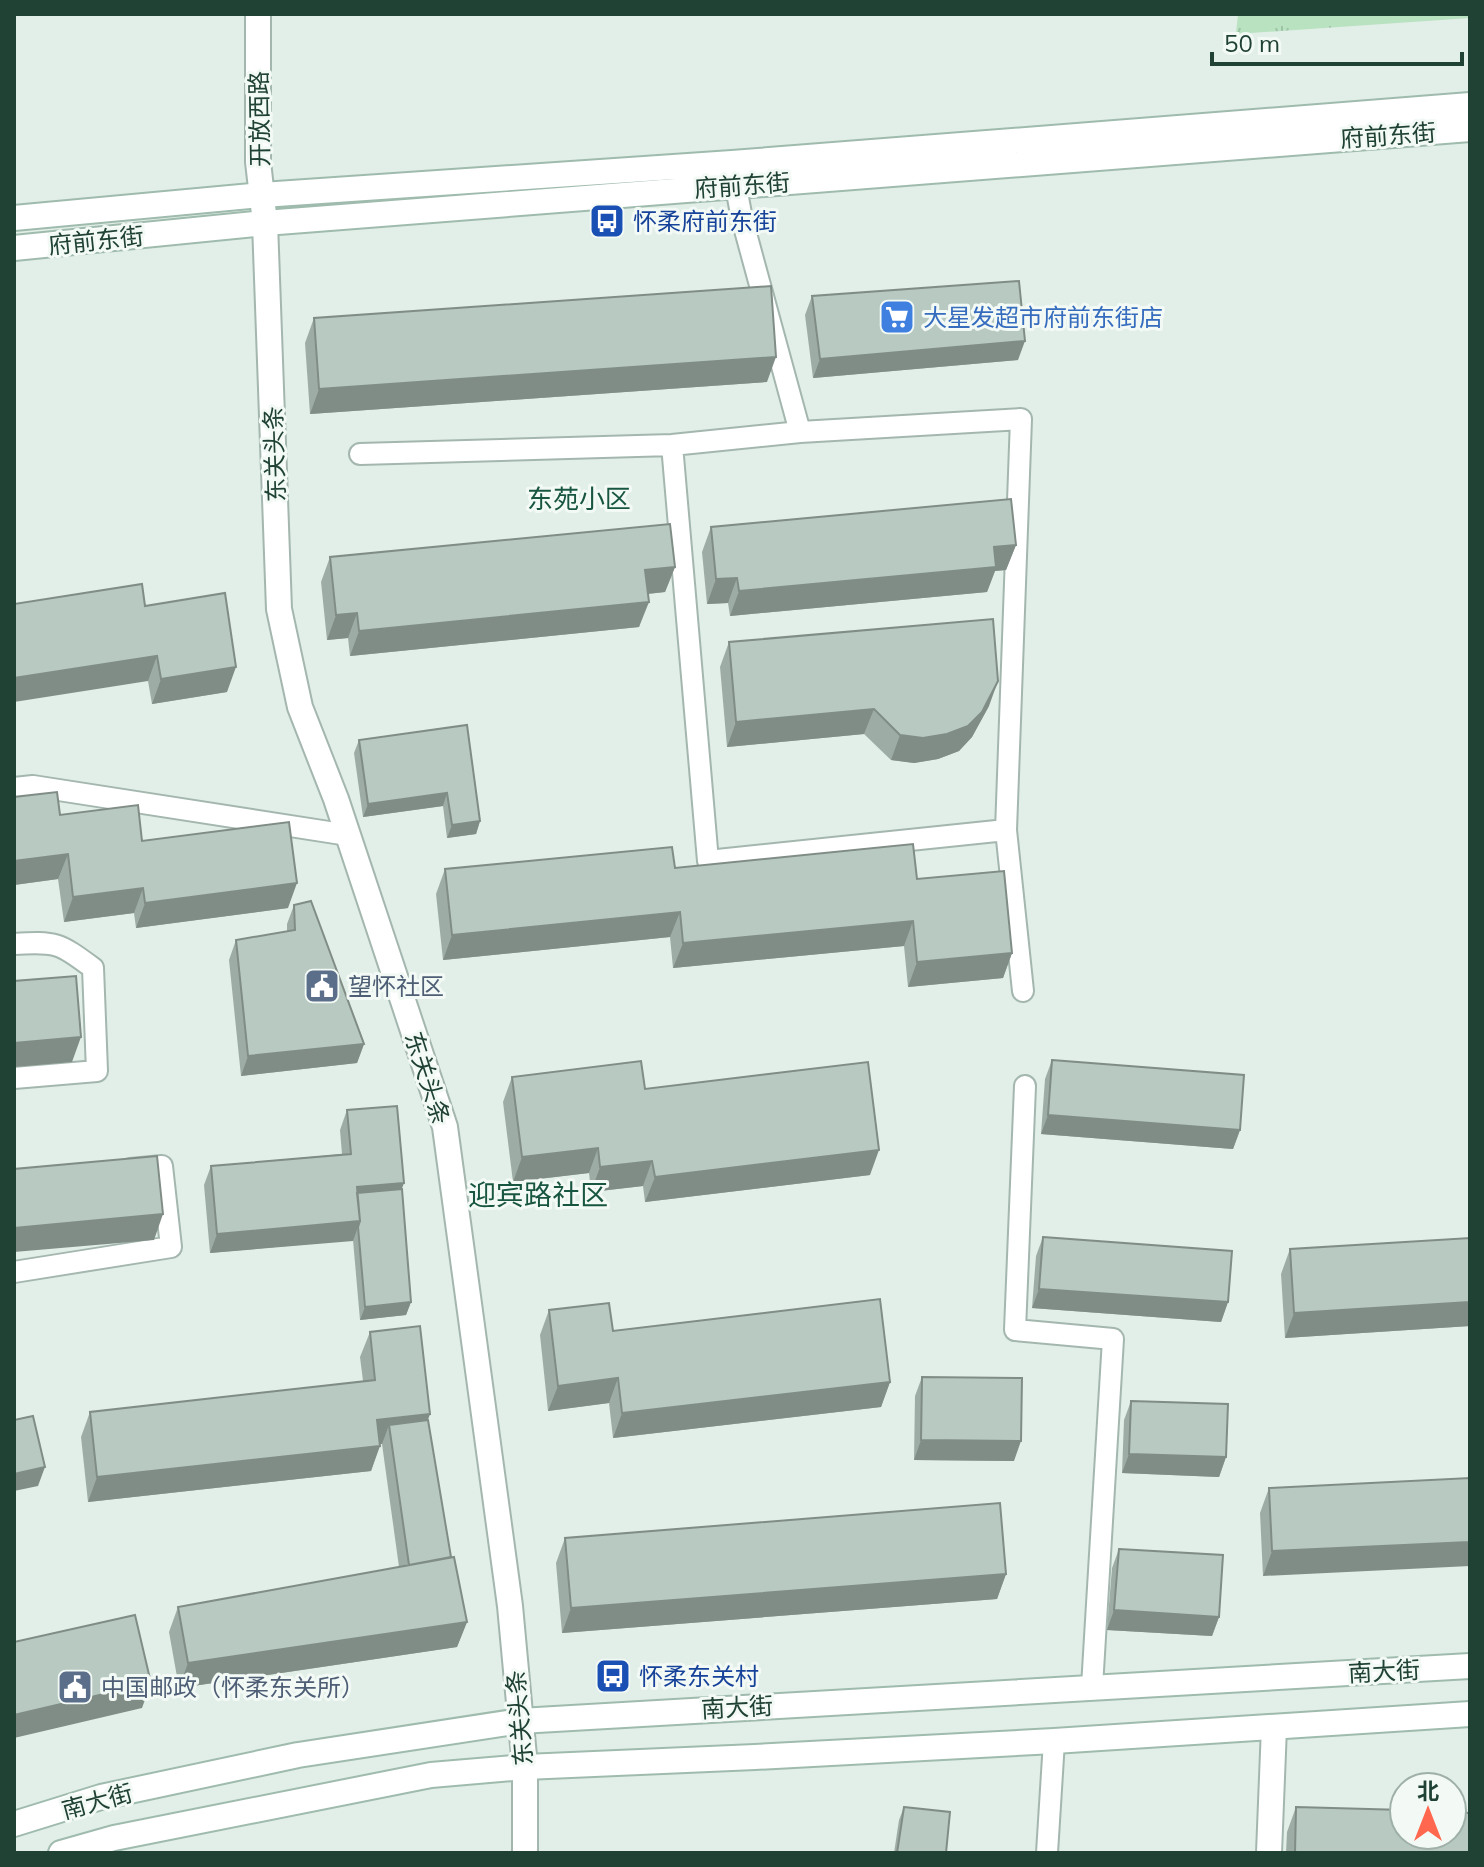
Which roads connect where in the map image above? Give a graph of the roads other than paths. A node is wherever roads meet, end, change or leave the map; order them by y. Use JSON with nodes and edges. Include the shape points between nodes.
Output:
{"nodes":[{"id":1,"x":258,"y":14,"type":"edge"},
{"id":2,"x":1470,"y":105,"type":"edge"},
{"id":3,"x":1470,"y":129,"type":"edge"},
{"id":4,"x":734,"y":174,"type":"junction"},
{"id":5,"x":262,"y":195,"type":"junction"},
{"id":6,"x":14,"y":218,"type":"edge"},
{"id":7,"x":265,"y":223,"type":"junction"},
{"id":8,"x":14,"y":248,"type":"edge"},
{"id":9,"x":800,"y":432,"type":"junction"},
{"id":10,"x":672,"y":445,"type":"junction"},
{"id":11,"x":360,"y":454,"type":"dead end"},
{"id":12,"x":14,"y":788,"type":"edge"},
{"id":13,"x":1006,"y":830,"type":"junction"},
{"id":14,"x":348,"y":835,"type":"junction"},
{"id":15,"x":14,"y":944,"type":"edge"},
{"id":16,"x":1023,"y":991,"type":"dead end"},
{"id":17,"x":14,"y":1078,"type":"edge"},
{"id":18,"x":1025,"y":1086,"type":"dead end"},
{"id":19,"x":118,"y":1170,"type":"edge"},
{"id":20,"x":14,"y":1272,"type":"edge"},
{"id":21,"x":1470,"y":1666,"type":"edge"},
{"id":22,"x":1092,"y":1687,"type":"junction"},
{"id":23,"x":1470,"y":1714,"type":"edge"},
{"id":24,"x":520,"y":1721,"type":"junction"},
{"id":25,"x":1274,"y":1727,"type":"junction"},
{"id":26,"x":1054,"y":1741,"type":"junction"},
{"id":27,"x":525,"y":1767,"type":"junction"},
{"id":28,"x":14,"y":1824,"type":"edge"},
{"id":29,"x":61,"y":1853,"type":"edge"},
{"id":30,"x":525,"y":1853,"type":"edge"},
{"id":31,"x":1047,"y":1853,"type":"edge"},
{"id":32,"x":1269,"y":1853,"type":"edge"}],
"edges":[{"from":1,"to":5,"type":"main road","name":"开放西路"},
{"from":2,"to":4,"type":"main road","name":"府前东街"},
{"from":3,"to":4,"type":"main road","name":"府前东街"},
{"from":4,"to":5,"type":"main road","name":"府前东街"},
{"from":4,"to":7,"type":"main road","name":"府前东街"},
{"from":4,"to":9,"type":"lane"},
{"from":5,"to":6,"type":"main road","name":"府前东街"},
{"from":5,"to":7,"type":"main road","name":"开放西路"},
{"from":7,"to":8,"type":"main road","name":"府前东街"},
{"from":7,"to":14,"type":"main road","name":"东关头条","via":[[279,609],[300,707]]},
{"from":9,"to":10,"type":"lane"},
{"from":9,"to":13,"type":"lane","via":[[1021,419]]},
{"from":10,"to":11,"type":"lane"},
{"from":10,"to":13,"type":"lane","via":[[708,861]]},
{"from":12,"to":14,"type":"lane","via":[[33,786]]},
{"from":13,"to":16,"type":"lane"},
{"from":14,"to":24,"type":"main road","name":"东关头条","via":[[445,1127],[510,1606]]},
{"from":15,"to":17,"type":"lane","via":[[46,942],[93,968],[97,1071]]},
{"from":18,"to":22,"type":"lane","via":[[1015,1330],[1113,1339]]},
{"from":19,"to":20,"type":"lane","via":[[162,1166],[171,1247]]},
{"from":21,"to":22,"type":"main road","name":"南大街"},
{"from":22,"to":24,"type":"main road","name":"南大街"},
{"from":23,"to":25,"type":"main road","name":"南大街"},
{"from":24,"to":27,"type":"main road","name":"东关头条"},
{"from":24,"to":28,"type":"main road","name":"南大街","via":[[298,1755],[101,1797]]},
{"from":25,"to":26,"type":"main road","name":"南大街"},
{"from":25,"to":32,"type":"main road"},
{"from":26,"to":27,"type":"main road","name":"南大街"},
{"from":26,"to":31,"type":"lane"},
{"from":27,"to":29,"type":"main road","name":"南大街","via":[[431,1775]]},
{"from":27,"to":30,"type":"main road","name":"东关头条"}]}
